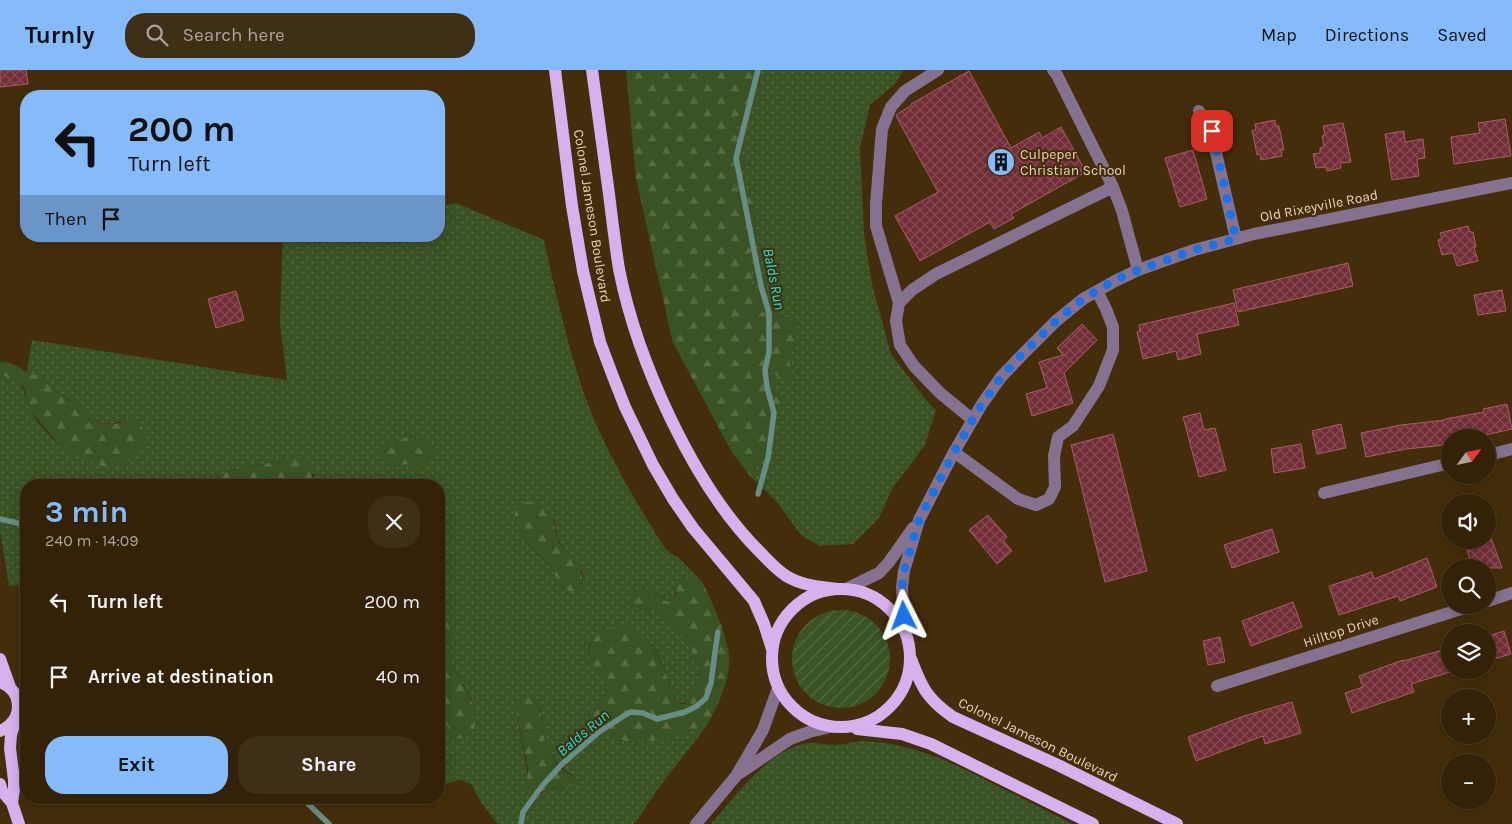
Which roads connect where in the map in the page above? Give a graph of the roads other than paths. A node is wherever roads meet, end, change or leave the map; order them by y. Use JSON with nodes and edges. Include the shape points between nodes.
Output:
{"nodes":[{"id":1,"x":555,"y":70,"type":"edge"},
{"id":2,"x":592,"y":70,"type":"edge"},
{"id":3,"x":1053,"y":70,"type":"edge"},
{"id":4,"x":932,"y":72,"type":"edge"},
{"id":5,"x":1199,"y":112,"type":"dead end"},
{"id":6,"x":1512,"y":183,"type":"edge"},
{"id":7,"x":1113,"y":187,"type":"junction"},
{"id":8,"x":1236,"y":239,"type":"junction"},
{"id":9,"x":1138,"y":270,"type":"junction"},
{"id":10,"x":1097,"y":291,"type":"junction"},
{"id":11,"x":899,"y":303,"type":"junction"},
{"id":12,"x":973,"y":420,"type":"junction"},
{"id":13,"x":1512,"y":449,"type":"edge"},
{"id":14,"x":954,"y":452,"type":"junction"},
{"id":15,"x":1496,"y":452,"type":"edge"},
{"id":16,"x":1441,"y":465,"type":"edge"},
{"id":17,"x":1324,"y":493,"type":"dead end"},
{"id":18,"x":919,"y":520,"type":"junction"},
{"id":19,"x":842,"y":589,"type":"junction"},
{"id":20,"x":1512,"y":593,"type":"edge"},
{"id":21,"x":1496,"y":598,"type":"edge"},
{"id":22,"x":1445,"y":614,"type":"edge"},
{"id":23,"x":904,"y":630,"type":"junction"},
{"id":24,"x":772,"y":649,"type":"junction"},
{"id":25,"x":910,"y":657,"type":"junction"},
{"id":26,"x":0,"y":659,"type":"edge"},
{"id":27,"x":5,"y":684,"type":"edge"},
{"id":28,"x":1217,"y":686,"type":"dead end"},
{"id":29,"x":778,"y":688,"type":"junction"},
{"id":30,"x":16,"y":718,"type":"junction"},
{"id":31,"x":830,"y":727,"type":"junction"},
{"id":32,"x":847,"y":728,"type":"junction"},
{"id":33,"x":0,"y":730,"type":"edge"},
{"id":34,"x":736,"y":776,"type":"junction"},
{"id":35,"x":0,"y":784,"type":"edge"},
{"id":36,"x":12,"y":804,"type":"junction"},
{"id":37,"x":19,"y":824,"type":"edge"},
{"id":38,"x":696,"y":824,"type":"edge"},
{"id":39,"x":1093,"y":824,"type":"edge"},
{"id":40,"x":1177,"y":824,"type":"edge"}],
"edges":[{"from":1,"to":24,"type":"main road","name":"Colonel Jameson Boulevard","via":[[572,206],[600,342],[625,407],[658,473],[693,528],[754,601]]},
{"from":2,"to":19,"type":"main road","name":"Colonel Jameson Boulevard","via":[[619,269],[636,333],[673,422],[726,512],[768,560],[790,578],[811,585]]},
{"from":3,"to":7,"type":"street"},
{"from":4,"to":11,"type":"street","via":[[900,96],[891,107],[882,129],[876,226]]},
{"from":5,"to":8,"type":"street","via":[[1212,131]]},
{"from":6,"to":8,"type":"street","name":"Old Rixeyville Road"},
{"from":7,"to":9,"type":"street"},
{"from":7,"to":11,"type":"street","via":[[936,274]]},
{"from":8,"to":9,"type":"street","name":"Old Rixeyville Road"},
{"from":9,"to":10,"type":"street","name":"Old Rixeyville Road"},
{"from":10,"to":12,"type":"street","name":"Old Rixeyville Road","via":[[1056,321],[1022,354],[1001,377]]},
{"from":10,"to":14,"type":"street","via":[[1113,327],[1113,350],[1099,386],[1073,426],[1058,437],[1054,456],[1055,487],[1049,499],[1036,505],[1018,499]]},
{"from":11,"to":12,"type":"street","via":[[896,321],[900,344],[914,366]]},
{"from":12,"to":14,"type":"street","name":"Old Rixeyville Road"},
{"from":13,"to":15,"type":"street"},
{"from":14,"to":18,"type":"street","name":"Old Rixeyville Road"},
{"from":16,"to":17,"type":"street"},
{"from":18,"to":19,"type":"street","via":[[879,573]]},
{"from":18,"to":23,"type":"street","name":"Old Rixeyville Road","via":[[904,571]]},
{"from":19,"to":23,"type":"main road","via":[[874,598],[897,617]]},
{"from":19,"to":24,"type":"main road","via":[[819,592],[802,601],[777,630]]},
{"from":20,"to":21,"type":"street"},
{"from":22,"to":28,"type":"street","name":"Hilltop Drive"},
{"from":23,"to":25,"type":"main road"},
{"from":24,"to":29,"type":"main road"},
{"from":25,"to":32,"type":"main road","via":[[908,678],[899,697],[868,723]]},
{"from":25,"to":40,"type":"main road","name":"Colonel Jameson Boulevard","via":[[922,687],[938,707],[953,717]]},
{"from":26,"to":27,"type":"main road"},
{"from":27,"to":30,"type":"main road","via":[[18,702]]},
{"from":29,"to":31,"type":"main road","via":[[797,711],[809,720]]},
{"from":29,"to":34,"type":"street","via":[[763,730]]},
{"from":30,"to":33,"type":"main road"},
{"from":30,"to":36,"type":"main road","via":[[10,748],[14,780]]},
{"from":31,"to":32,"type":"main road"},
{"from":31,"to":34,"type":"street","via":[[790,739]]},
{"from":32,"to":39,"type":"main road","via":[[902,734],[931,744]]},
{"from":34,"to":38,"type":"street"},
{"from":35,"to":36,"type":"main road"},
{"from":36,"to":37,"type":"main road"}]}
